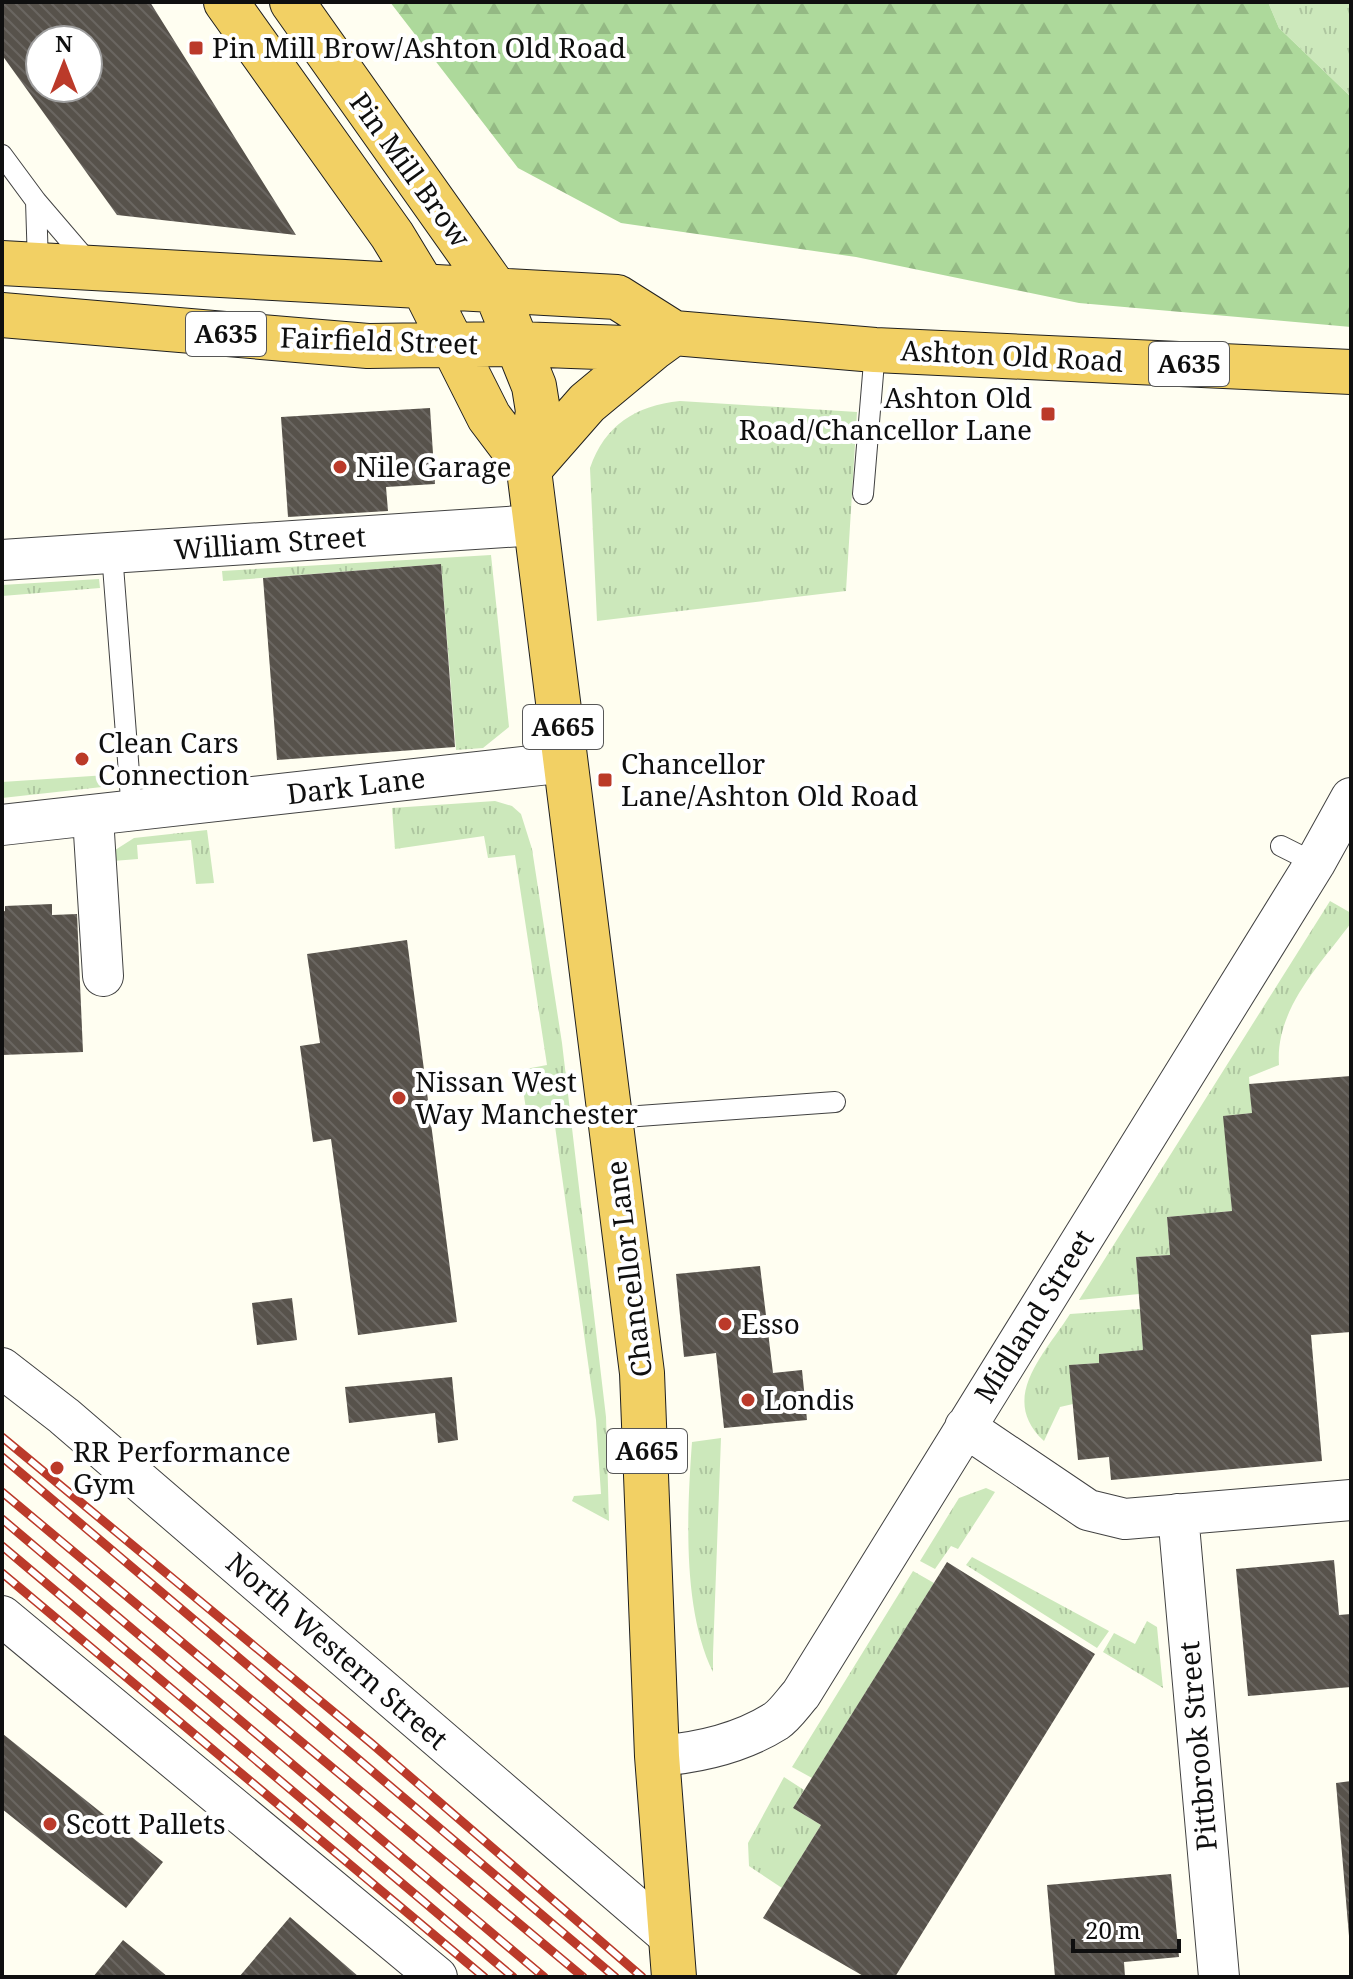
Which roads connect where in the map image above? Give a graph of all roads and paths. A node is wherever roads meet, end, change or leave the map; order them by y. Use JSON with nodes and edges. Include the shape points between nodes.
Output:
{"nodes":[{"id":1,"x":226,"y":2,"type":"edge"},
{"id":2,"x":292,"y":2,"type":"edge"},
{"id":3,"x":2,"y":155,"type":"edge"},
{"id":4,"x":36,"y":201,"type":"junction"},
{"id":5,"x":20,"y":263,"type":"edge"},
{"id":6,"x":94,"y":269,"type":"junction"},
{"id":7,"x":423,"y":286,"type":"junction"},
{"id":8,"x":495,"y":289,"type":"junction"},
{"id":9,"x":2,"y":315,"type":"edge"},
{"id":10,"x":663,"y":341,"type":"junction"},
{"id":11,"x":518,"y":344,"type":"junction"},
{"id":12,"x":451,"y":346,"type":"junction"},
{"id":13,"x":875,"y":350,"type":"junction"},
{"id":14,"x":1351,"y":372,"type":"edge"},
{"id":15,"x":529,"y":470,"type":"junction"},
{"id":16,"x":863,"y":494,"type":"dead end"},
{"id":17,"x":537,"y":525,"type":"junction"},
{"id":18,"x":112,"y":553,"type":"junction"},
{"id":19,"x":2,"y":560,"type":"edge"},
{"id":20,"x":567,"y":762,"type":"junction"},
{"id":21,"x":1351,"y":798,"type":"edge"},
{"id":22,"x":132,"y":812,"type":"junction"},
{"id":23,"x":93,"y":817,"type":"junction"},
{"id":24,"x":2,"y":825,"type":"edge"},
{"id":25,"x":103,"y":976,"type":"dead end"},
{"id":26,"x":835,"y":1102,"type":"dead end"},
{"id":27,"x":611,"y":1118,"type":"junction"},
{"id":28,"x":2,"y":1368,"type":"edge"},
{"id":29,"x":965,"y":1427,"type":"junction"},
{"id":30,"x":1351,"y":1500,"type":"edge"},
{"id":31,"x":1178,"y":1514,"type":"junction"},
{"id":32,"x":2,"y":1616,"type":"edge"},
{"id":33,"x":657,"y":1756,"type":"junction"},
{"id":34,"x":672,"y":1957,"type":"edge"},
{"id":35,"x":437,"y":1977,"type":"edge"},
{"id":36,"x":1219,"y":1977,"type":"edge"}],
"edges":[{"from":1,"to":7,"type":"highway","name":"Pin Mill Brow","via":[[388,228]]},
{"from":2,"to":8,"type":"highway","name":"Pin Mill Brow","number":"A665"},
{"from":3,"to":4,"type":"lane"},
{"from":4,"to":5,"type":"lane"},
{"from":4,"to":6,"type":"lane"},
{"from":5,"to":6,"type":"highway","name":"Fairfield Street","number":"A635"},
{"from":6,"to":7,"type":"highway","name":"Fairfield Street","number":"A635"},
{"from":7,"to":8,"type":"highway","name":"Fairfield Street","number":"A635"},
{"from":7,"to":12,"type":"highway","name":"Chancellor Lane"},
{"from":8,"to":10,"type":"highway","name":"Ashton Old Road","number":"A635","via":[[617,297]]},
{"from":8,"to":11,"type":"highway","name":"Pin Mill Brow","number":"A665"},
{"from":9,"to":12,"type":"highway","name":"Fairfield Street","number":"A635","via":[[368,346]]},
{"from":10,"to":11,"type":"highway","name":"Ashton Old Road","number":"A635"},
{"from":10,"to":13,"type":"highway","name":"Ashton Old Road","number":"A635"},
{"from":10,"to":15,"type":"highway","via":[[587,403]]},
{"from":11,"to":12,"type":"highway","name":"Fairfield Street","number":"A635"},
{"from":11,"to":15,"type":"highway","name":"Chancellor Lane","number":"A665","via":[[538,411]]},
{"from":12,"to":15,"type":"highway","name":"Chancellor Lane","via":[[489,417]]},
{"from":13,"to":14,"type":"highway","name":"Ashton Old Road","number":"A635"},
{"from":13,"to":16,"type":"lane"},
{"from":15,"to":17,"type":"highway","name":"Chancellor Lane","number":"A665"},
{"from":17,"to":18,"type":"street","name":"William Street"},
{"from":17,"to":20,"type":"highway","name":"Chancellor Lane","number":"A665"},
{"from":18,"to":19,"type":"street","name":"William Street"},
{"from":18,"to":22,"type":"lane"},
{"from":20,"to":22,"type":"street","name":"Dark Lane"},
{"from":20,"to":27,"type":"highway","name":"Chancellor Lane","number":"A665"},
{"from":21,"to":29,"type":"street","name":"Midland Street","via":[[1298,854]]},
{"from":22,"to":23,"type":"street","name":"Dark Lane"},
{"from":23,"to":24,"type":"street","name":"Dark Lane"},
{"from":23,"to":25,"type":"street"},
{"from":26,"to":27,"type":"lane"},
{"from":27,"to":33,"type":"highway","name":"Chancellor Lane","number":"A665","via":[[642,1373]]},
{"from":28,"to":34,"type":"street","name":"North Western Street","via":[[64,1416]]},
{"from":29,"to":31,"type":"street","via":[[1088,1510],[1125,1519]]},
{"from":29,"to":33,"type":"street","name":"Midland Street","via":[[801,1694],[778,1720],[689,1753]]},
{"from":30,"to":31,"type":"street"},
{"from":31,"to":36,"type":"street","name":"Pittbrook Street"},
{"from":32,"to":35,"type":"street"},
{"from":33,"to":34,"type":"highway","name":"Chancellor Lane","number":"A665"}]}
